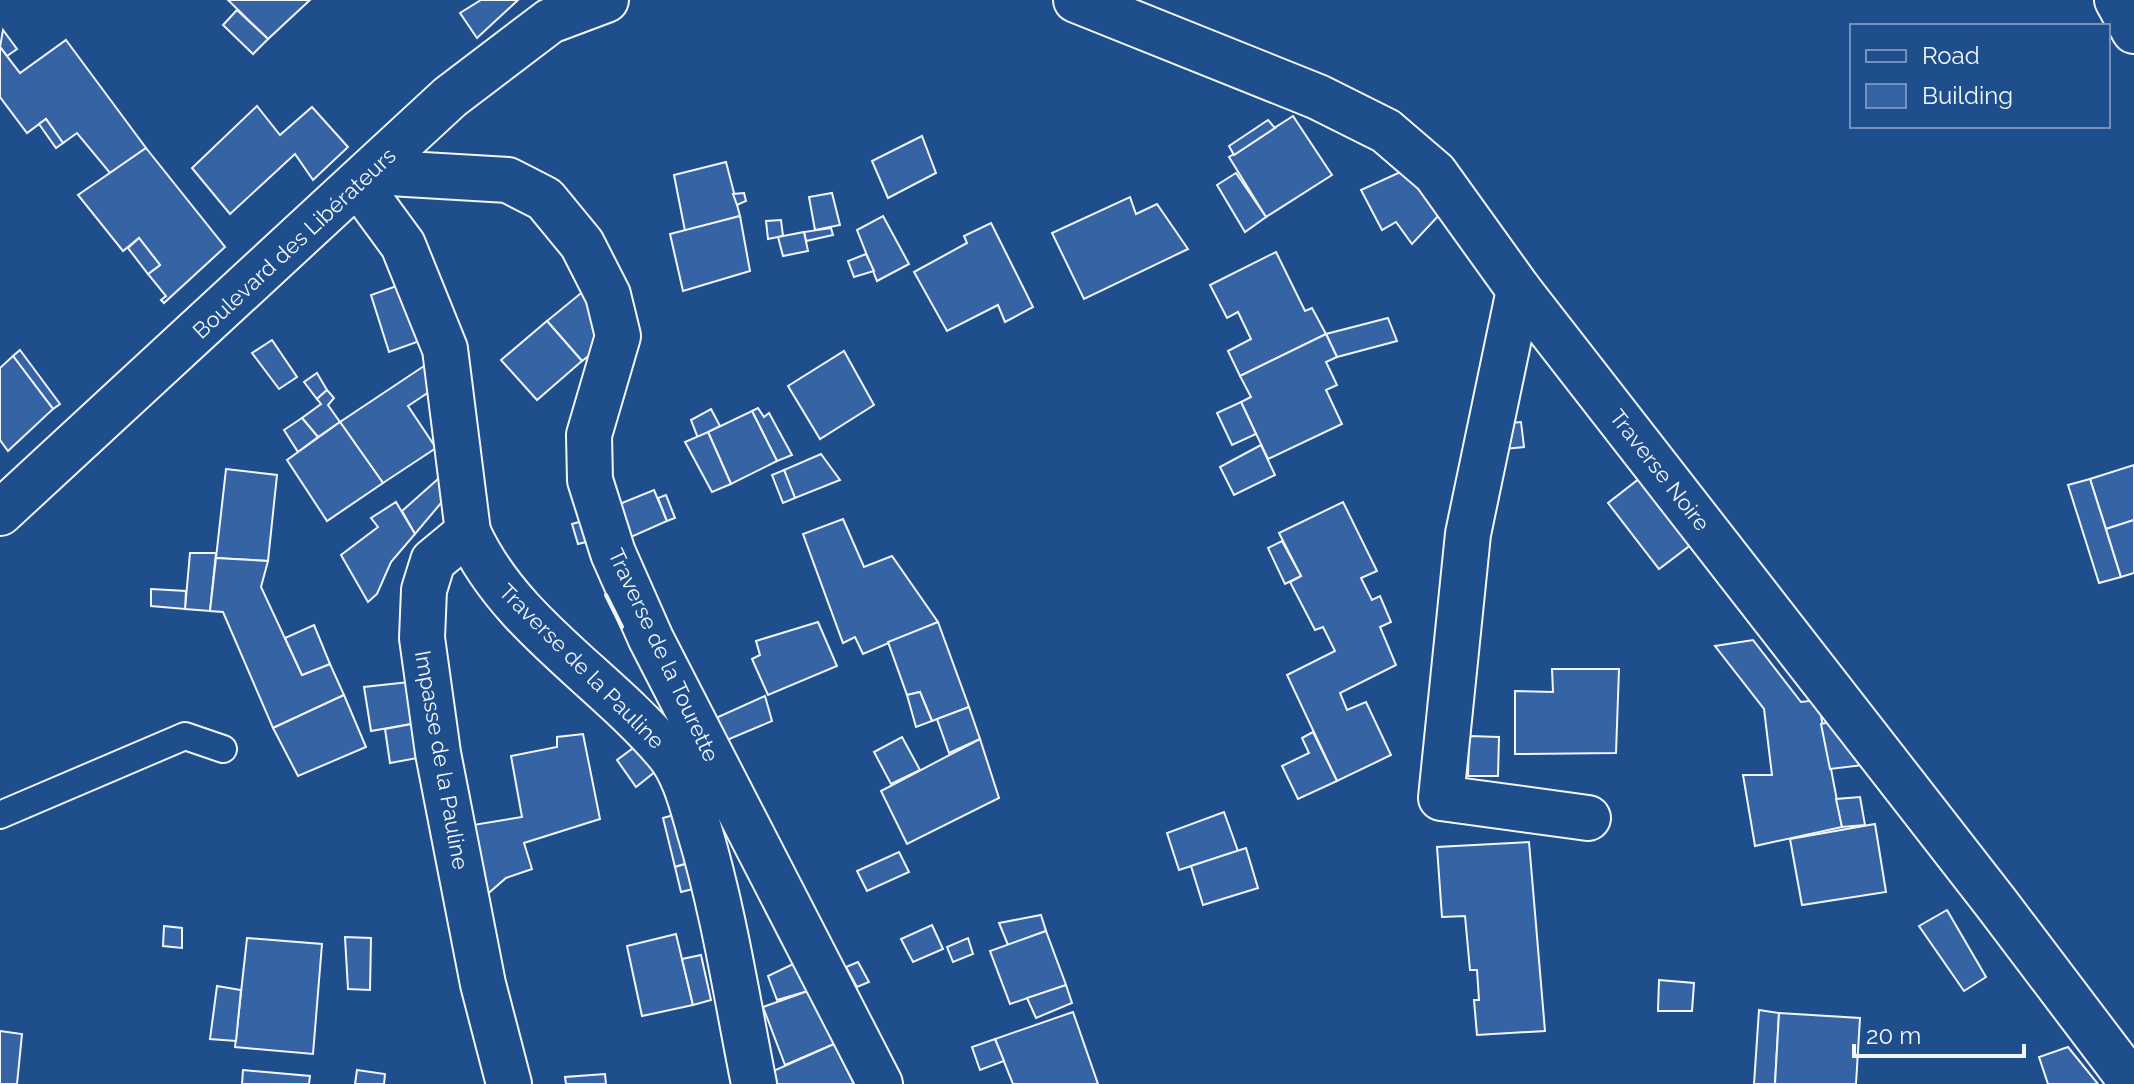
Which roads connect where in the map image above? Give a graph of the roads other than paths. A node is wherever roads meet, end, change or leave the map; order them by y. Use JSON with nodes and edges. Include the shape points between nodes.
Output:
{"nodes":[{"id":1,"x":606,"y":0,"type":"edge"},
{"id":2,"x":1076,"y":0,"type":"edge"},
{"id":3,"x":2117,"y":0,"type":"edge"},
{"id":4,"x":545,"y":11,"type":"edge"},
{"id":5,"x":2134,"y":31,"type":"edge"},
{"id":6,"x":366,"y":178,"type":"junction"},
{"id":7,"x":1519,"y":290,"type":"junction"},
{"id":8,"x":0,"y":513,"type":"edge"},
{"id":9,"x":468,"y":532,"type":"junction"},
{"id":10,"x":223,"y":749,"type":"dead end"},
{"id":11,"x":0,"y":815,"type":"edge"},
{"id":12,"x":1588,"y":818,"type":"dead end"},
{"id":13,"x":509,"y":1084,"type":"edge"},
{"id":14,"x":754,"y":1084,"type":"edge"},
{"id":15,"x":880,"y":1084,"type":"edge"},
{"id":16,"x":2133,"y":1084,"type":"edge"}],
"edges":[{"from":1,"to":4,"type":"main road","name":"Boulevard des Libérateurs"},
{"from":2,"to":7,"type":"main road","name":"Traverse Noire","via":[[1318,97],[1386,131],[1435,173]]},
{"from":3,"to":5,"type":"main road"},
{"from":4,"to":6,"type":"main road","name":"Boulevard des Libérateurs"},
{"from":6,"to":8,"type":"main road","name":"Boulevard des Libérateurs"},
{"from":6,"to":9,"type":"main road","via":[[403,245],[445,349]]},
{"from":6,"to":15,"type":"main road","name":"Traverse de la Tourette","via":[[508,180],[545,199],[582,244],[608,295],[618,336],[589,435],[590,480],[613,553],[651,639]]},
{"from":7,"to":12,"type":"main road","via":[[1468,534],[1441,798]]},
{"from":7,"to":16,"type":"main road","name":"Traverse Noire"},
{"from":9,"to":13,"type":"main road","name":"Impasse de la Pauline","via":[[433,561],[424,590],[422,638],[438,753],[483,984]]},
{"from":9,"to":14,"type":"main road","name":"Traverse de la Pauline","via":[[482,563],[549,638],[668,753],[689,795],[715,880]]},
{"from":10,"to":11,"type":"lane","via":[[185,736]]}]}
